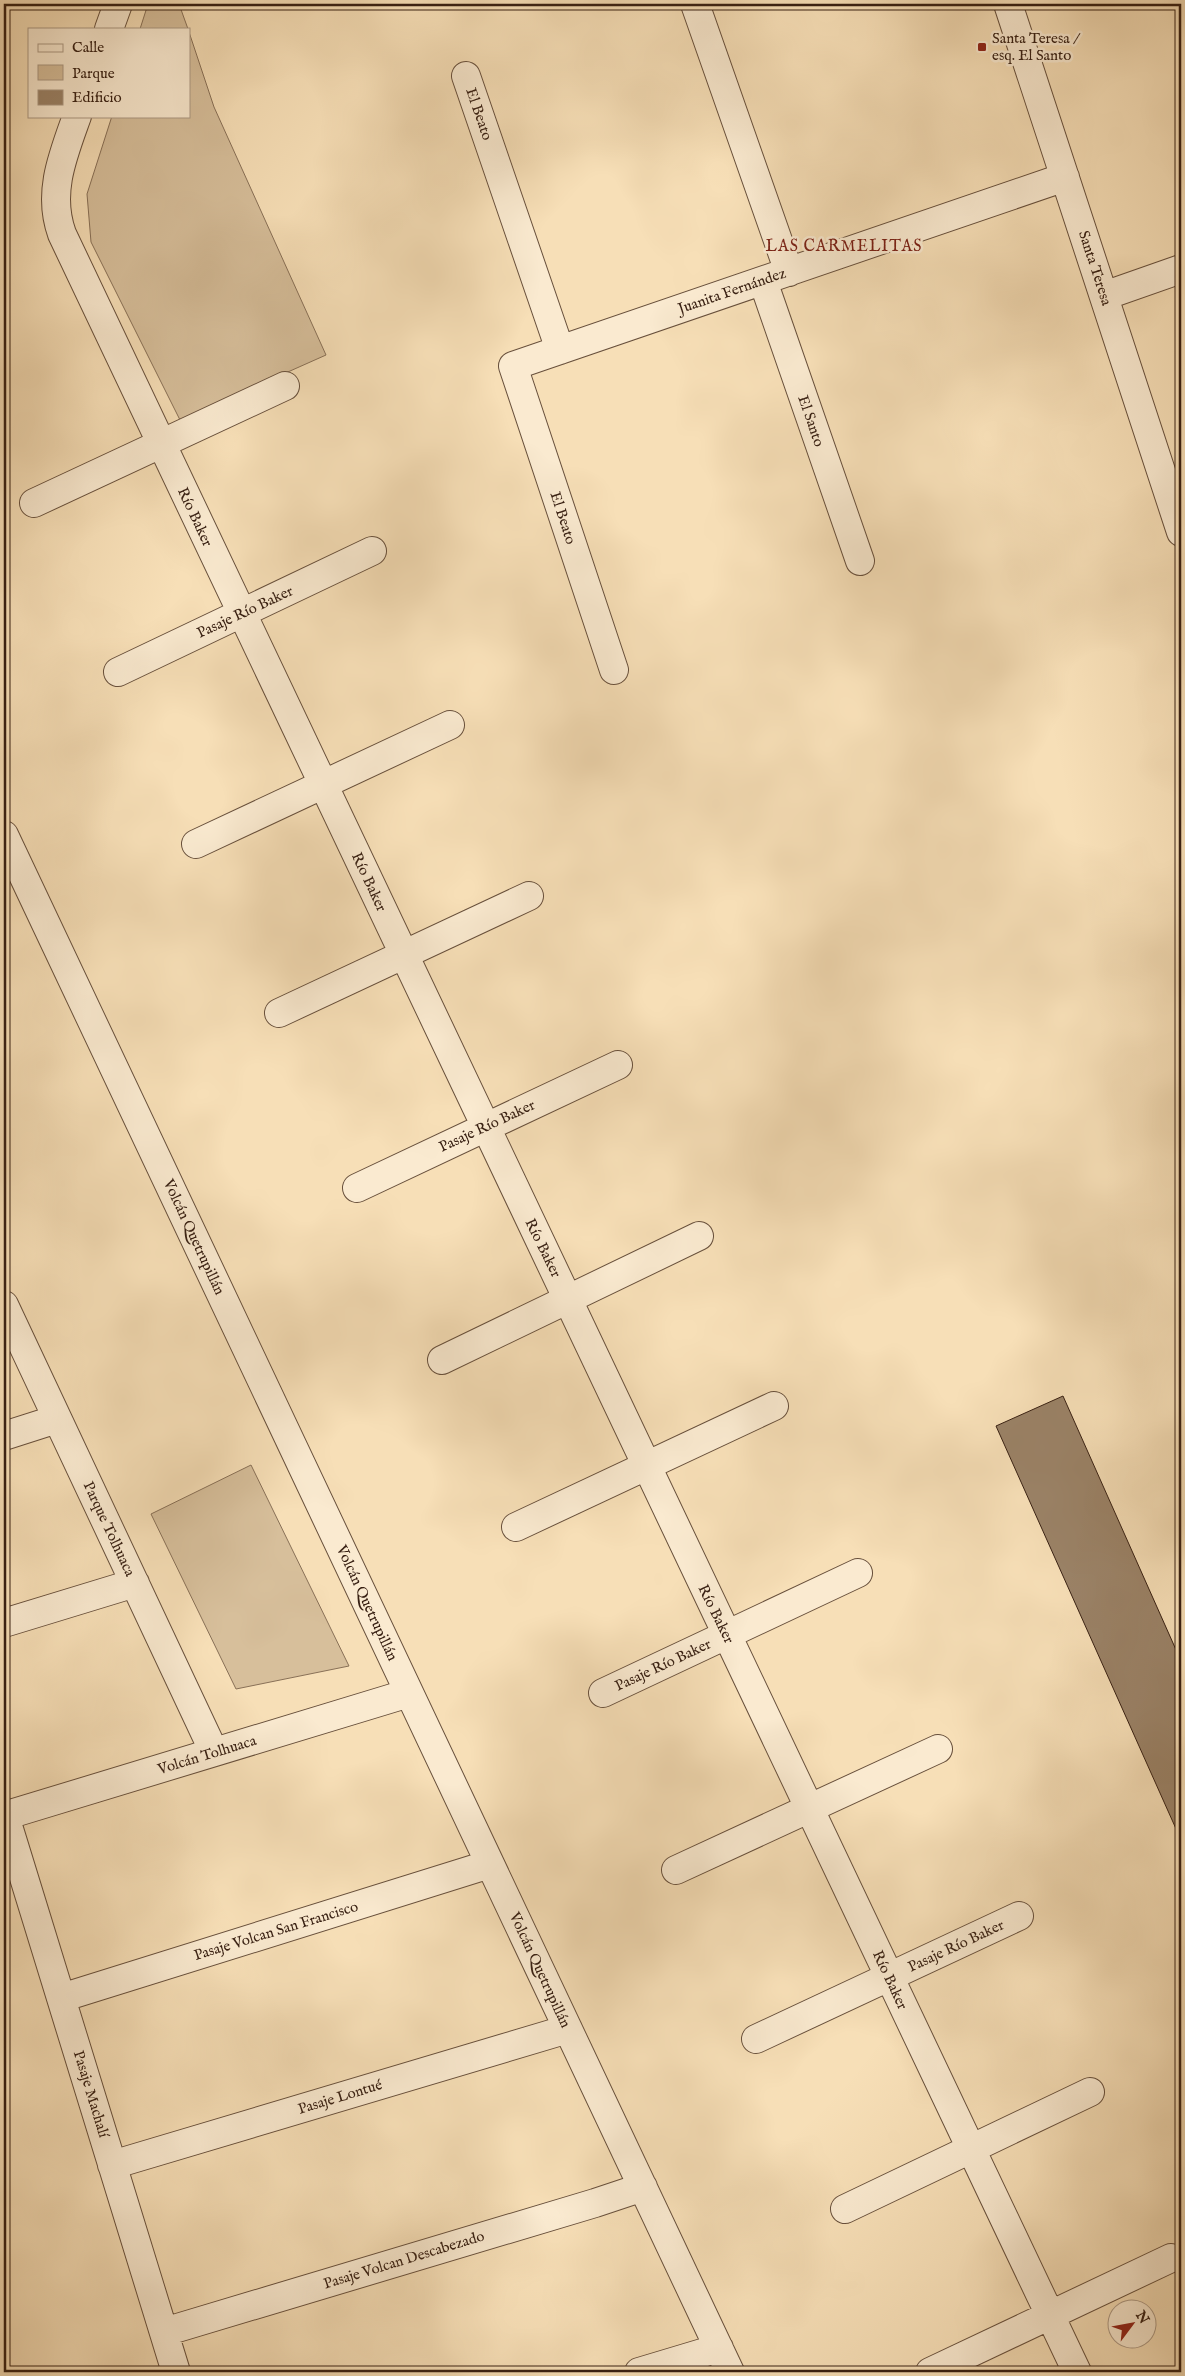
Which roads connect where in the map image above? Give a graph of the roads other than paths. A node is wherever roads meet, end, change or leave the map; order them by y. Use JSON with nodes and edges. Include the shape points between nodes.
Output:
{"nodes":[{"id":1,"x":118,"y":4,"type":"edge"},
{"id":2,"x":695,"y":4,"type":"edge"},
{"id":3,"x":1008,"y":4,"type":"edge"},
{"id":4,"x":109,"y":28,"type":"edge"},
{"id":5,"x":466,"y":76,"type":"dead end"},
{"id":6,"x":76,"y":118,"type":"edge"},
{"id":7,"x":1065,"y":177,"type":"junction"},
{"id":8,"x":1181,"y":269,"type":"edge"},
{"id":9,"x":789,"y":272,"type":"junction"},
{"id":10,"x":763,"y":281,"type":"junction"},
{"id":11,"x":1104,"y":296,"type":"junction"},
{"id":12,"x":560,"y":350,"type":"junction"},
{"id":13,"x":513,"y":366,"type":"joint"},
{"id":14,"x":285,"y":386,"type":"dead end"},
{"id":15,"x":160,"y":444,"type":"junction"},
{"id":16,"x":1172,"y":475,"type":"edge"},
{"id":17,"x":34,"y":503,"type":"dead end"},
{"id":18,"x":1181,"y":532,"type":"edge"},
{"id":19,"x":372,"y":551,"type":"dead end"},
{"id":20,"x":860,"y":561,"type":"dead end"},
{"id":21,"x":241,"y":614,"type":"junction"},
{"id":22,"x":614,"y":670,"type":"dead end"},
{"id":23,"x":118,"y":672,"type":"dead end"},
{"id":24,"x":450,"y":725,"type":"dead end"},
{"id":25,"x":322,"y":785,"type":"junction"},
{"id":26,"x":4,"y":835,"type":"edge"},
{"id":27,"x":196,"y":844,"type":"dead end"},
{"id":28,"x":529,"y":896,"type":"dead end"},
{"id":29,"x":403,"y":955,"type":"junction"},
{"id":30,"x":279,"y":1013,"type":"dead end"},
{"id":31,"x":618,"y":1065,"type":"dead end"},
{"id":32,"x":485,"y":1127,"type":"junction"},
{"id":33,"x":356,"y":1188,"type":"dead end"},
{"id":34,"x":699,"y":1236,"type":"dead end"},
{"id":35,"x":567,"y":1299,"type":"junction"},
{"id":36,"x":4,"y":1305,"type":"edge"},
{"id":37,"x":442,"y":1360,"type":"dead end"},
{"id":38,"x":774,"y":1406,"type":"dead end"},
{"id":39,"x":57,"y":1419,"type":"junction"},
{"id":40,"x":4,"y":1436,"type":"edge"},
{"id":41,"x":646,"y":1466,"type":"junction"},
{"id":42,"x":516,"y":1527,"type":"dead end"},
{"id":43,"x":858,"y":1573,"type":"dead end"},
{"id":44,"x":135,"y":1583,"type":"junction"},
{"id":45,"x":4,"y":1624,"type":"edge"},
{"id":46,"x":726,"y":1635,"type":"junction"},
{"id":47,"x":409,"y":1693,"type":"junction"},
{"id":48,"x":603,"y":1693,"type":"dead end"},
{"id":49,"x":938,"y":1749,"type":"dead end"},
{"id":50,"x":214,"y":1752,"type":"junction"},
{"id":51,"x":809,"y":1809,"type":"junction"},
{"id":52,"x":4,"y":1816,"type":"edge"},
{"id":53,"x":490,"y":1864,"type":"junction"},
{"id":54,"x":676,"y":1870,"type":"dead end"},
{"id":55,"x":1019,"y":1916,"type":"dead end"},
{"id":56,"x":889,"y":1977,"type":"junction"},
{"id":57,"x":61,"y":1998,"type":"junction"},
{"id":58,"x":568,"y":2029,"type":"junction"},
{"id":59,"x":756,"y":2038,"type":"dead end"},
{"id":60,"x":1090,"y":2092,"type":"dead end"},
{"id":61,"x":971,"y":2149,"type":"junction"},
{"id":62,"x":112,"y":2165,"type":"junction"},
{"id":63,"x":643,"y":2187,"type":"junction"},
{"id":64,"x":845,"y":2209,"type":"dead end"},
{"id":65,"x":1171,"y":2258,"type":"dead end"},
{"id":66,"x":1050,"y":2316,"type":"junction"},
{"id":67,"x":164,"y":2332,"type":"junction"},
{"id":68,"x":725,"y":2360,"type":"edge"},
{"id":69,"x":176,"y":2372,"type":"edge"},
{"id":70,"x":639,"y":2372,"type":"edge"},
{"id":71,"x":930,"y":2372,"type":"edge"},
{"id":72,"x":1077,"y":2372,"type":"edge"}],
"edges":[{"from":1,"to":4,"type":"street"},
{"from":2,"to":9,"type":"street"},
{"from":3,"to":7,"type":"street","name":"Santa Teresa"},
{"from":5,"to":12,"type":"street","name":"El Beato"},
{"from":6,"to":15,"type":"street","name":"Río Baker","via":[[55,187],[57,222]]},
{"from":7,"to":9,"type":"street","name":"Juanita Fernández"},
{"from":7,"to":11,"type":"street","name":"Santa Teresa"},
{"from":8,"to":11,"type":"street"},
{"from":9,"to":10,"type":"street","name":"Juanita Fernández"},
{"from":10,"to":12,"type":"street","name":"Juanita Fernández"},
{"from":10,"to":20,"type":"street","name":"El Santo"},
{"from":11,"to":16,"type":"street","name":"Santa Teresa"},
{"from":12,"to":13,"type":"street","name":"Juanita Fernández"},
{"from":13,"to":22,"type":"street","name":"El Beato"},
{"from":14,"to":15,"type":"street"},
{"from":15,"to":17,"type":"street"},
{"from":15,"to":21,"type":"street","name":"Río Baker"},
{"from":16,"to":18,"type":"street","name":"Santa Teresa"},
{"from":19,"to":21,"type":"street","name":"Pasaje Río Baker"},
{"from":21,"to":23,"type":"street","name":"Pasaje Río Baker"},
{"from":21,"to":25,"type":"street","name":"Río Baker"},
{"from":24,"to":25,"type":"street"},
{"from":25,"to":27,"type":"street"},
{"from":25,"to":29,"type":"street","name":"Río Baker"},
{"from":26,"to":47,"type":"street","name":"Volcán Quetrupillán"},
{"from":28,"to":29,"type":"street"},
{"from":29,"to":30,"type":"street"},
{"from":29,"to":32,"type":"street","name":"Río Baker"},
{"from":31,"to":32,"type":"street","name":"Pasaje Río Baker"},
{"from":32,"to":33,"type":"street","name":"Pasaje Río Baker"},
{"from":32,"to":35,"type":"street","name":"Río Baker"},
{"from":34,"to":35,"type":"street"},
{"from":35,"to":37,"type":"street"},
{"from":35,"to":41,"type":"street","name":"Río Baker"},
{"from":36,"to":39,"type":"street","name":"Parque Tolhuaca"},
{"from":38,"to":41,"type":"street"},
{"from":39,"to":40,"type":"street"},
{"from":39,"to":44,"type":"street","name":"Parque Tolhuaca"},
{"from":41,"to":42,"type":"street"},
{"from":41,"to":46,"type":"street","name":"Río Baker"},
{"from":43,"to":46,"type":"street","name":"Pasaje Río Baker"},
{"from":44,"to":45,"type":"street"},
{"from":44,"to":50,"type":"street","name":"Parque Tolhuaca"},
{"from":46,"to":48,"type":"street","name":"Pasaje Río Baker"},
{"from":46,"to":51,"type":"street","name":"Río Baker"},
{"from":47,"to":50,"type":"street","name":"Volcán Tolhuaca"},
{"from":47,"to":53,"type":"street","name":"Volcán Quetrupillán"},
{"from":49,"to":51,"type":"street"},
{"from":50,"to":52,"type":"street","name":"Volcán Tolhuaca"},
{"from":51,"to":54,"type":"street"},
{"from":51,"to":56,"type":"street","name":"Río Baker"},
{"from":52,"to":57,"type":"street","name":"Pasaje Machalí"},
{"from":53,"to":57,"type":"street","name":"Pasaje Volcan San Francisco"},
{"from":53,"to":58,"type":"street","name":"Volcán Quetrupillán"},
{"from":55,"to":56,"type":"street","name":"Pasaje Río Baker"},
{"from":56,"to":59,"type":"street","name":"Pasaje Río Baker"},
{"from":56,"to":61,"type":"street","name":"Río Baker"},
{"from":57,"to":62,"type":"street","name":"Pasaje Machalí"},
{"from":58,"to":62,"type":"street","name":"Pasaje Lontué"},
{"from":58,"to":63,"type":"street","name":"Volcán Quetrupillán"},
{"from":60,"to":61,"type":"street"},
{"from":61,"to":64,"type":"street"},
{"from":61,"to":66,"type":"street","name":"Río Baker"},
{"from":62,"to":67,"type":"street","name":"Pasaje Machalí"},
{"from":63,"to":67,"type":"street","name":"Pasaje Volcan Descabezado"},
{"from":63,"to":68,"type":"street","name":"Volcán Quetrupillán"},
{"from":65,"to":66,"type":"street"},
{"from":66,"to":71,"type":"street"},
{"from":66,"to":72,"type":"street","name":"Río Baker"},
{"from":67,"to":69,"type":"street","name":"Pasaje Machalí"},
{"from":68,"to":70,"type":"street"}]}
